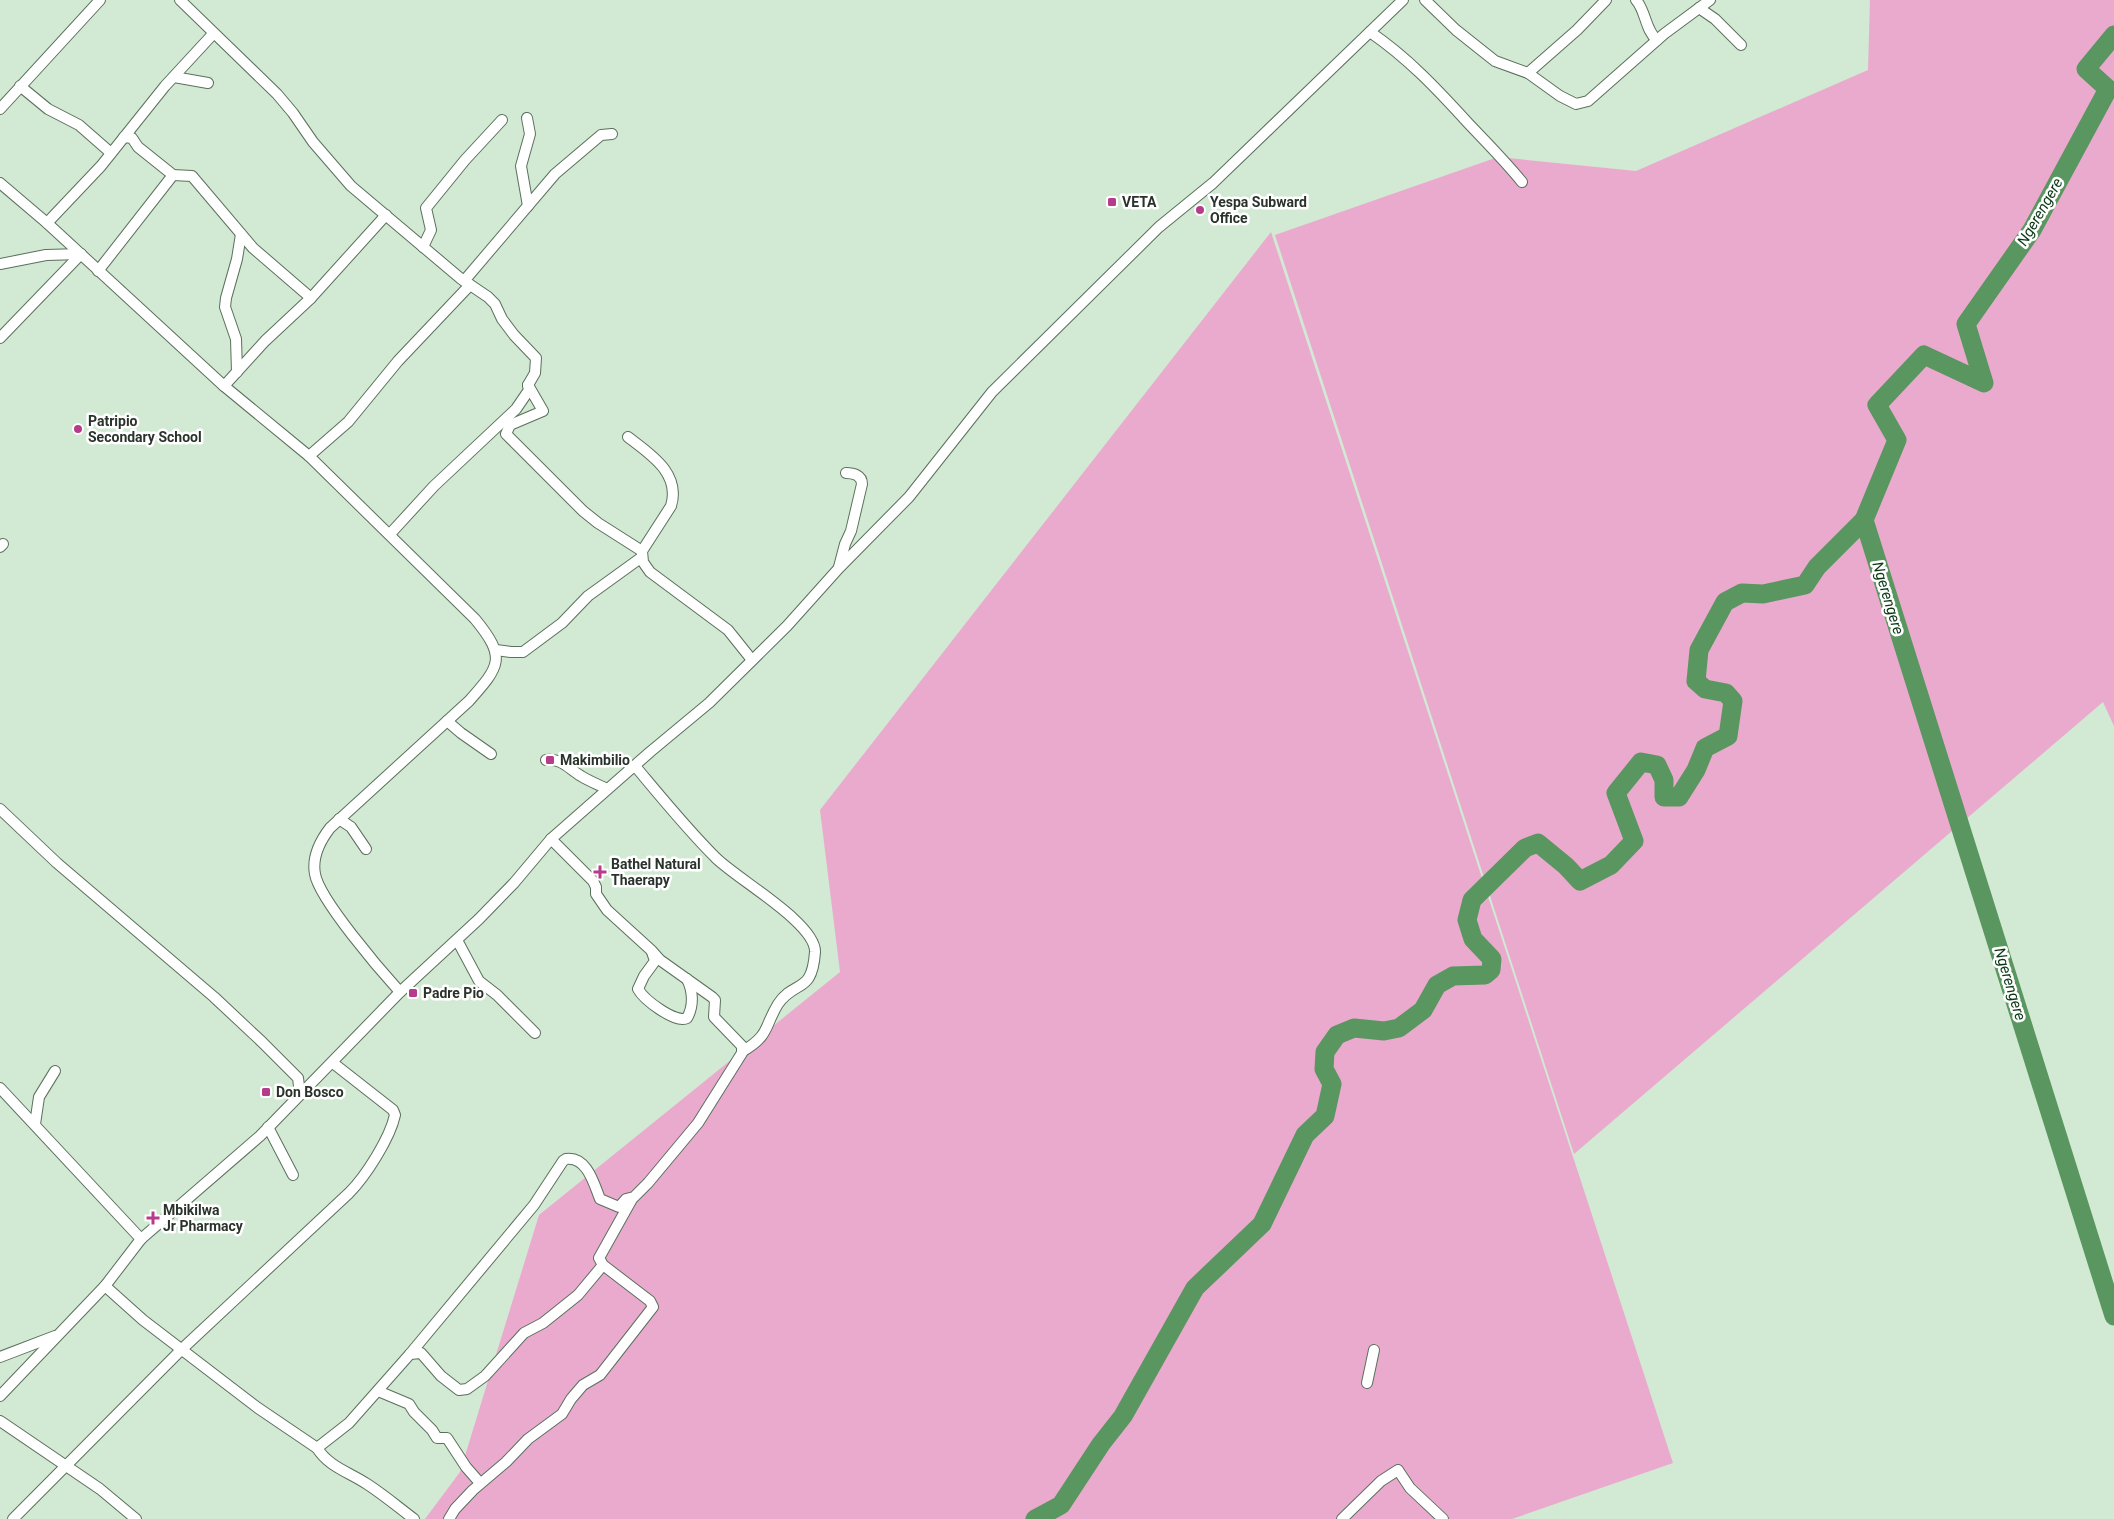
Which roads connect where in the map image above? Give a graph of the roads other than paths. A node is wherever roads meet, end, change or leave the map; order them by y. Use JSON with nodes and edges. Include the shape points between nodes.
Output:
{"nodes":[{"id":1,"x":100,"y":0,"type":"edge"},
{"id":2,"x":180,"y":0,"type":"edge"},
{"id":3,"x":1403,"y":0,"type":"edge"},
{"id":4,"x":1425,"y":0,"type":"edge"},
{"id":5,"x":1606,"y":0,"type":"edge"},
{"id":6,"x":1636,"y":0,"type":"edge"},
{"id":7,"x":1710,"y":0,"type":"edge"},
{"id":8,"x":1699,"y":8,"type":"junction"},
{"id":9,"x":1370,"y":32,"type":"junction"},
{"id":10,"x":213,"y":34,"type":"junction"},
{"id":11,"x":1657,"y":40,"type":"junction"},
{"id":12,"x":1741,"y":45,"type":"dead end"},
{"id":13,"x":1528,"y":73,"type":"junction"},
{"id":14,"x":174,"y":77,"type":"junction"},
{"id":15,"x":208,"y":83,"type":"dead end"},
{"id":16,"x":20,"y":86,"type":"junction"},
{"id":17,"x":0,"y":109,"type":"edge"},
{"id":18,"x":527,"y":118,"type":"dead end"},
{"id":19,"x":502,"y":120,"type":"dead end"},
{"id":20,"x":612,"y":134,"type":"dead end"},
{"id":21,"x":124,"y":137,"type":"junction"},
{"id":22,"x":111,"y":153,"type":"junction"},
{"id":23,"x":173,"y":175,"type":"junction"},
{"id":24,"x":1522,"y":182,"type":"dead end"},
{"id":25,"x":0,"y":184,"type":"edge"},
{"id":26,"x":528,"y":206,"type":"junction"},
{"id":27,"x":386,"y":215,"type":"junction"},
{"id":28,"x":47,"y":223,"type":"junction"},
{"id":29,"x":241,"y":234,"type":"junction"},
{"id":30,"x":424,"y":247,"type":"junction"},
{"id":31,"x":81,"y":254,"type":"junction"},
{"id":32,"x":0,"y":264,"type":"edge"},
{"id":33,"x":98,"y":271,"type":"junction"},
{"id":34,"x":467,"y":283,"type":"junction"},
{"id":35,"x":311,"y":298,"type":"junction"},
{"id":36,"x":0,"y":338,"type":"edge"},
{"id":37,"x":237,"y":372,"type":"junction"},
{"id":38,"x":528,"y":385,"type":"junction"},
{"id":39,"x":224,"y":386,"type":"junction"},
{"id":40,"x":628,"y":437,"type":"dead end"},
{"id":41,"x":309,"y":456,"type":"junction"},
{"id":42,"x":846,"y":473,"type":"dead end"},
{"id":43,"x":390,"y":534,"type":"junction"},
{"id":44,"x":642,"y":554,"type":"junction"},
{"id":45,"x":839,"y":568,"type":"junction"},
{"id":46,"x":496,"y":650,"type":"junction"},
{"id":47,"x":752,"y":660,"type":"junction"},
{"id":48,"x":447,"y":721,"type":"junction"},
{"id":49,"x":491,"y":754,"type":"dead end"},
{"id":50,"x":546,"y":760,"type":"dead end"},
{"id":51,"x":635,"y":766,"type":"junction"},
{"id":52,"x":607,"y":789,"type":"junction"},
{"id":53,"x":0,"y":809,"type":"edge"},
{"id":54,"x":340,"y":820,"type":"junction"},
{"id":55,"x":551,"y":839,"type":"junction"},
{"id":56,"x":366,"y":849,"type":"dead end"},
{"id":57,"x":457,"y":940,"type":"junction"},
{"id":58,"x":652,"y":951,"type":"junction"},
{"id":59,"x":686,"y":978,"type":"junction"},
{"id":60,"x":400,"y":992,"type":"junction"},
{"id":61,"x":535,"y":1033,"type":"dead end"},
{"id":62,"x":743,"y":1051,"type":"junction"},
{"id":63,"x":333,"y":1062,"type":"junction"},
{"id":64,"x":55,"y":1071,"type":"dead end"},
{"id":65,"x":0,"y":1088,"type":"edge"},
{"id":66,"x":300,"y":1094,"type":"junction"},
{"id":67,"x":35,"y":1124,"type":"junction"},
{"id":68,"x":268,"y":1127,"type":"junction"},
{"id":69,"x":293,"y":1175,"type":"dead end"},
{"id":70,"x":632,"y":1198,"type":"junction"},
{"id":71,"x":141,"y":1239,"type":"junction"},
{"id":72,"x":604,"y":1266,"type":"junction"},
{"id":73,"x":105,"y":1286,"type":"junction"},
{"id":74,"x":58,"y":1335,"type":"junction"},
{"id":75,"x":182,"y":1348,"type":"junction"},
{"id":76,"x":1374,"y":1350,"type":"dead end"},
{"id":77,"x":410,"y":1354,"type":"junction"},
{"id":78,"x":0,"y":1358,"type":"edge"},
{"id":79,"x":1367,"y":1383,"type":"dead end"},
{"id":80,"x":378,"y":1390,"type":"junction"},
{"id":81,"x":0,"y":1396,"type":"edge"},
{"id":82,"x":0,"y":1421,"type":"edge"},
{"id":83,"x":317,"y":1448,"type":"junction"},
{"id":84,"x":66,"y":1465,"type":"junction"},
{"id":85,"x":480,"y":1483,"type":"junction"},
{"id":86,"x":13,"y":1519,"type":"edge"},
{"id":87,"x":136,"y":1519,"type":"edge"},
{"id":88,"x":414,"y":1519,"type":"edge"},
{"id":89,"x":449,"y":1519,"type":"edge"},
{"id":90,"x":1342,"y":1519,"type":"edge"},
{"id":91,"x":1443,"y":1519,"type":"edge"}],
"edges":[{"from":1,"to":16,"type":"street"},
{"from":2,"to":10,"type":"street"},
{"from":3,"to":9,"type":"street"},
{"from":4,"to":13,"type":"street","via":[[1495,61]]},
{"from":5,"to":13,"type":"street"},
{"from":6,"to":11,"type":"street"},
{"from":7,"to":8,"type":"street"},
{"from":8,"to":11,"type":"street"},
{"from":8,"to":12,"type":"street"},
{"from":9,"to":24,"type":"street","via":[[1427,78]]},
{"from":9,"to":45,"type":"street","via":[[1220,177],[1159,227],[992,392],[909,497]]},
{"from":10,"to":14,"type":"street"},
{"from":10,"to":27,"type":"street","via":[[277,94],[345,180]]},
{"from":11,"to":13,"type":"street","via":[[1581,104],[1570,102]]},
{"from":14,"to":15,"type":"street"},
{"from":14,"to":21,"type":"street"},
{"from":16,"to":17,"type":"street"},
{"from":16,"to":22,"type":"street","via":[[48,109],[76,122]]},
{"from":18,"to":26,"type":"street","via":[[530,134],[521,166]]},
{"from":19,"to":30,"type":"street","via":[[426,208],[431,230]]},
{"from":20,"to":26,"type":"street","via":[[601,135],[594,140],[556,174]]},
{"from":21,"to":22,"type":"street"},
{"from":21,"to":23,"type":"street","via":[[132,138],[138,147]]},
{"from":22,"to":28,"type":"street"},
{"from":23,"to":29,"type":"street","via":[[192,176]]},
{"from":23,"to":33,"type":"street"},
{"from":25,"to":28,"type":"street"},
{"from":26,"to":34,"type":"street"},
{"from":27,"to":30,"type":"street"},
{"from":27,"to":35,"type":"street"},
{"from":28,"to":31,"type":"street"},
{"from":29,"to":35,"type":"street"},
{"from":29,"to":37,"type":"street","via":[[225,307],[236,339]]},
{"from":30,"to":34,"type":"street"},
{"from":31,"to":32,"type":"street","via":[[46,255]]},
{"from":31,"to":33,"type":"street"},
{"from":31,"to":36,"type":"street"},
{"from":33,"to":39,"type":"street"},
{"from":34,"to":38,"type":"street","via":[[495,304],[502,319],[536,358],[535,373]]},
{"from":34,"to":41,"type":"street","via":[[348,422]]},
{"from":35,"to":37,"type":"street"},
{"from":37,"to":39,"type":"street"},
{"from":38,"to":43,"type":"street","via":[[529,390],[516,409],[434,486]]},
{"from":38,"to":44,"type":"street","via":[[543,411],[510,425],[506,434],[583,511]]},
{"from":39,"to":41,"type":"street"},
{"from":40,"to":44,"type":"street","via":[[666,470],[674,498]]},
{"from":41,"to":43,"type":"street"},
{"from":42,"to":45,"type":"street","via":[[856,475],[862,484]]},
{"from":43,"to":46,"type":"street","via":[[475,619]]},
{"from":44,"to":46,"type":"street","via":[[524,652]]},
{"from":44,"to":47,"type":"street","via":[[650,572],[728,630]]},
{"from":45,"to":47,"type":"street"},
{"from":46,"to":48,"type":"street","via":[[496,665],[489,677]]},
{"from":47,"to":51,"type":"street","via":[[709,704]]},
{"from":48,"to":49,"type":"street"},
{"from":48,"to":54,"type":"street"},
{"from":50,"to":52,"type":"street","via":[[564,763]]},
{"from":51,"to":52,"type":"street"},
{"from":51,"to":62,"type":"street","via":[[686,828],[717,859],[790,915],[814,944],[808,981],[784,997],[764,1035]]},
{"from":52,"to":55,"type":"street"},
{"from":53,"to":66,"type":"street","via":[[262,1042],[298,1078]]},
{"from":54,"to":56,"type":"street","via":[[351,827]]},
{"from":54,"to":60,"type":"street","via":[[323,837],[317,850],[315,878],[354,937]]},
{"from":55,"to":57,"type":"street","via":[[514,884]]},
{"from":55,"to":58,"type":"street","via":[[593,881],[596,894],[607,910]]},
{"from":57,"to":60,"type":"street"},
{"from":57,"to":61,"type":"street","via":[[479,981]]},
{"from":58,"to":59,"type":"street"},
{"from":58,"to":59,"type":"street","via":[[655,961],[638,989],[649,1002],[680,1020],[689,1017],[691,1008],[693,990]]},
{"from":59,"to":62,"type":"street","via":[[715,1000],[714,1017]]},
{"from":60,"to":63,"type":"street"},
{"from":62,"to":70,"type":"street","via":[[698,1123]]},
{"from":63,"to":66,"type":"street"},
{"from":63,"to":75,"type":"street","via":[[396,1115],[372,1165],[349,1193]]},
{"from":64,"to":67,"type":"street","via":[[39,1097]]},
{"from":65,"to":67,"type":"street"},
{"from":66,"to":68,"type":"street"},
{"from":67,"to":71,"type":"street"},
{"from":68,"to":69,"type":"street"},
{"from":68,"to":71,"type":"street"},
{"from":70,"to":72,"type":"street","via":[[600,1254]]},
{"from":70,"to":77,"type":"street","via":[[626,1199],[619,1207],[600,1199],[589,1171],[575,1160],[566,1159],[534,1205]]},
{"from":71,"to":73,"type":"street"},
{"from":72,"to":77,"type":"street","via":[[578,1295],[543,1323],[524,1333],[485,1376],[467,1389],[459,1390],[441,1376],[421,1353]]},
{"from":72,"to":85,"type":"street","via":[[653,1307],[600,1375],[583,1386],[562,1414],[528,1439]]},
{"from":73,"to":74,"type":"street"},
{"from":73,"to":75,"type":"street","via":[[143,1320]]},
{"from":74,"to":78,"type":"street"},
{"from":74,"to":81,"type":"street"},
{"from":75,"to":83,"type":"street","via":[[258,1408]]},
{"from":75,"to":84,"type":"street"},
{"from":76,"to":79,"type":"street"},
{"from":77,"to":80,"type":"street"},
{"from":80,"to":83,"type":"street","via":[[349,1423]]},
{"from":80,"to":85,"type":"street","via":[[410,1404],[437,1438],[447,1438]]},
{"from":82,"to":84,"type":"street"},
{"from":83,"to":88,"type":"street","via":[[323,1458],[359,1478]]},
{"from":84,"to":86,"type":"street"},
{"from":84,"to":87,"type":"street"},
{"from":85,"to":89,"type":"street"},
{"from":90,"to":91,"type":"street","via":[[1381,1481],[1398,1470],[1410,1488]]}]}
